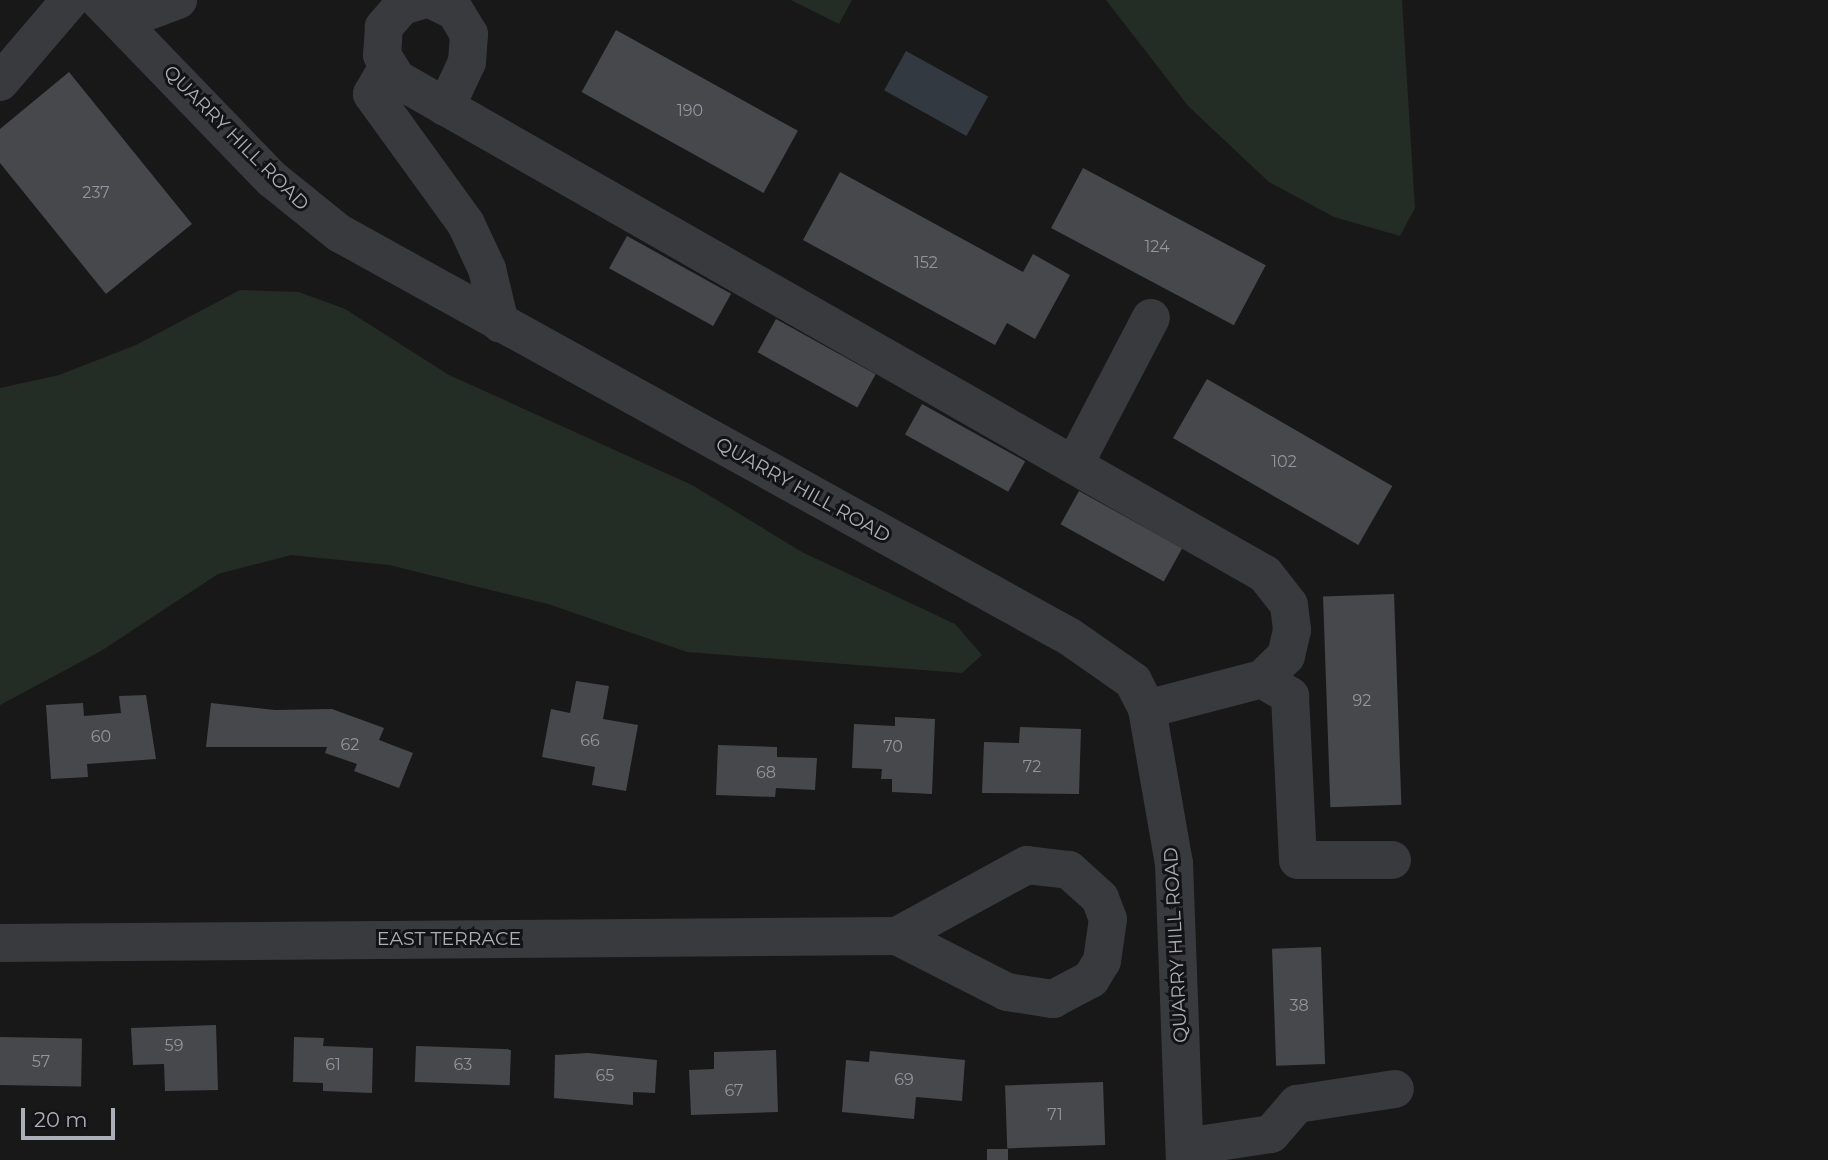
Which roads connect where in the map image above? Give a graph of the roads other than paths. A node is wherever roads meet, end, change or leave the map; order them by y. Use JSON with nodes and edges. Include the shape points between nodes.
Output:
{"nodes":[{"id":1,"x":70,"y":0,"type":"edge"},
{"id":2,"x":178,"y":0,"type":"edge"},
{"id":3,"x":422,"y":0,"type":"edge"},
{"id":4,"x":432,"y":0,"type":"edge"},
{"id":5,"x":110,"y":11,"type":"edge"},
{"id":6,"x":387,"y":68,"type":"junction"},
{"id":7,"x":2,"y":75,"type":"edge"},
{"id":8,"x":446,"y":107,"type":"junction"},
{"id":9,"x":1151,"y":318,"type":"dead end"},
{"id":10,"x":500,"y":323,"type":"junction"},
{"id":11,"x":1074,"y":465,"type":"junction"},
{"id":12,"x":1262,"y":679,"type":"junction"},
{"id":13,"x":1147,"y":709,"type":"junction"},
{"id":14,"x":1392,"y":860,"type":"dead end"},
{"id":15,"x":897,"y":936,"type":"junction"},
{"id":16,"x":0,"y":943,"type":"edge"},
{"id":17,"x":1395,"y":1089,"type":"dead end"},
{"id":18,"x":1185,"y":1154,"type":"edge"}],
"edges":[{"from":1,"to":7,"type":"street"},
{"from":2,"to":5,"type":"street"},
{"from":3,"to":6,"type":"street","via":[[402,6],[384,27],[381,41]]},
{"from":4,"to":8,"type":"street","via":[[455,10],[469,34],[467,62]]},
{"from":5,"to":10,"type":"street","name":"QUARRY HILL ROAD","via":[[315,217]]},
{"from":6,"to":8,"type":"street"},
{"from":6,"to":10,"type":"street","via":[[373,94],[466,224],[487,269]]},
{"from":8,"to":11,"type":"street"},
{"from":9,"to":11,"type":"street"},
{"from":10,"to":13,"type":"street","name":"QUARRY HILL ROAD","via":[[1100,654],[1133,681]]},
{"from":11,"to":12,"type":"street","via":[[1265,574],[1289,605],[1292,630],[1286,656]]},
{"from":12,"to":13,"type":"street"},
{"from":12,"to":14,"type":"street","via":[[1290,696],[1298,860]]},
{"from":13,"to":18,"type":"street","name":"QUARRY HILL ROAD","via":[[1166,802],[1179,917]]},
{"from":15,"to":15,"type":"street","name":"EAST TERRACE","via":[[1027,864],[1069,870],[1100,898],[1108,919],[1102,961],[1091,979],[1054,999],[1007,992]]},
{"from":15,"to":16,"type":"street","name":"EAST TERRACE"},
{"from":17,"to":18,"type":"street","via":[[1297,1104],[1271,1134]]}]}
